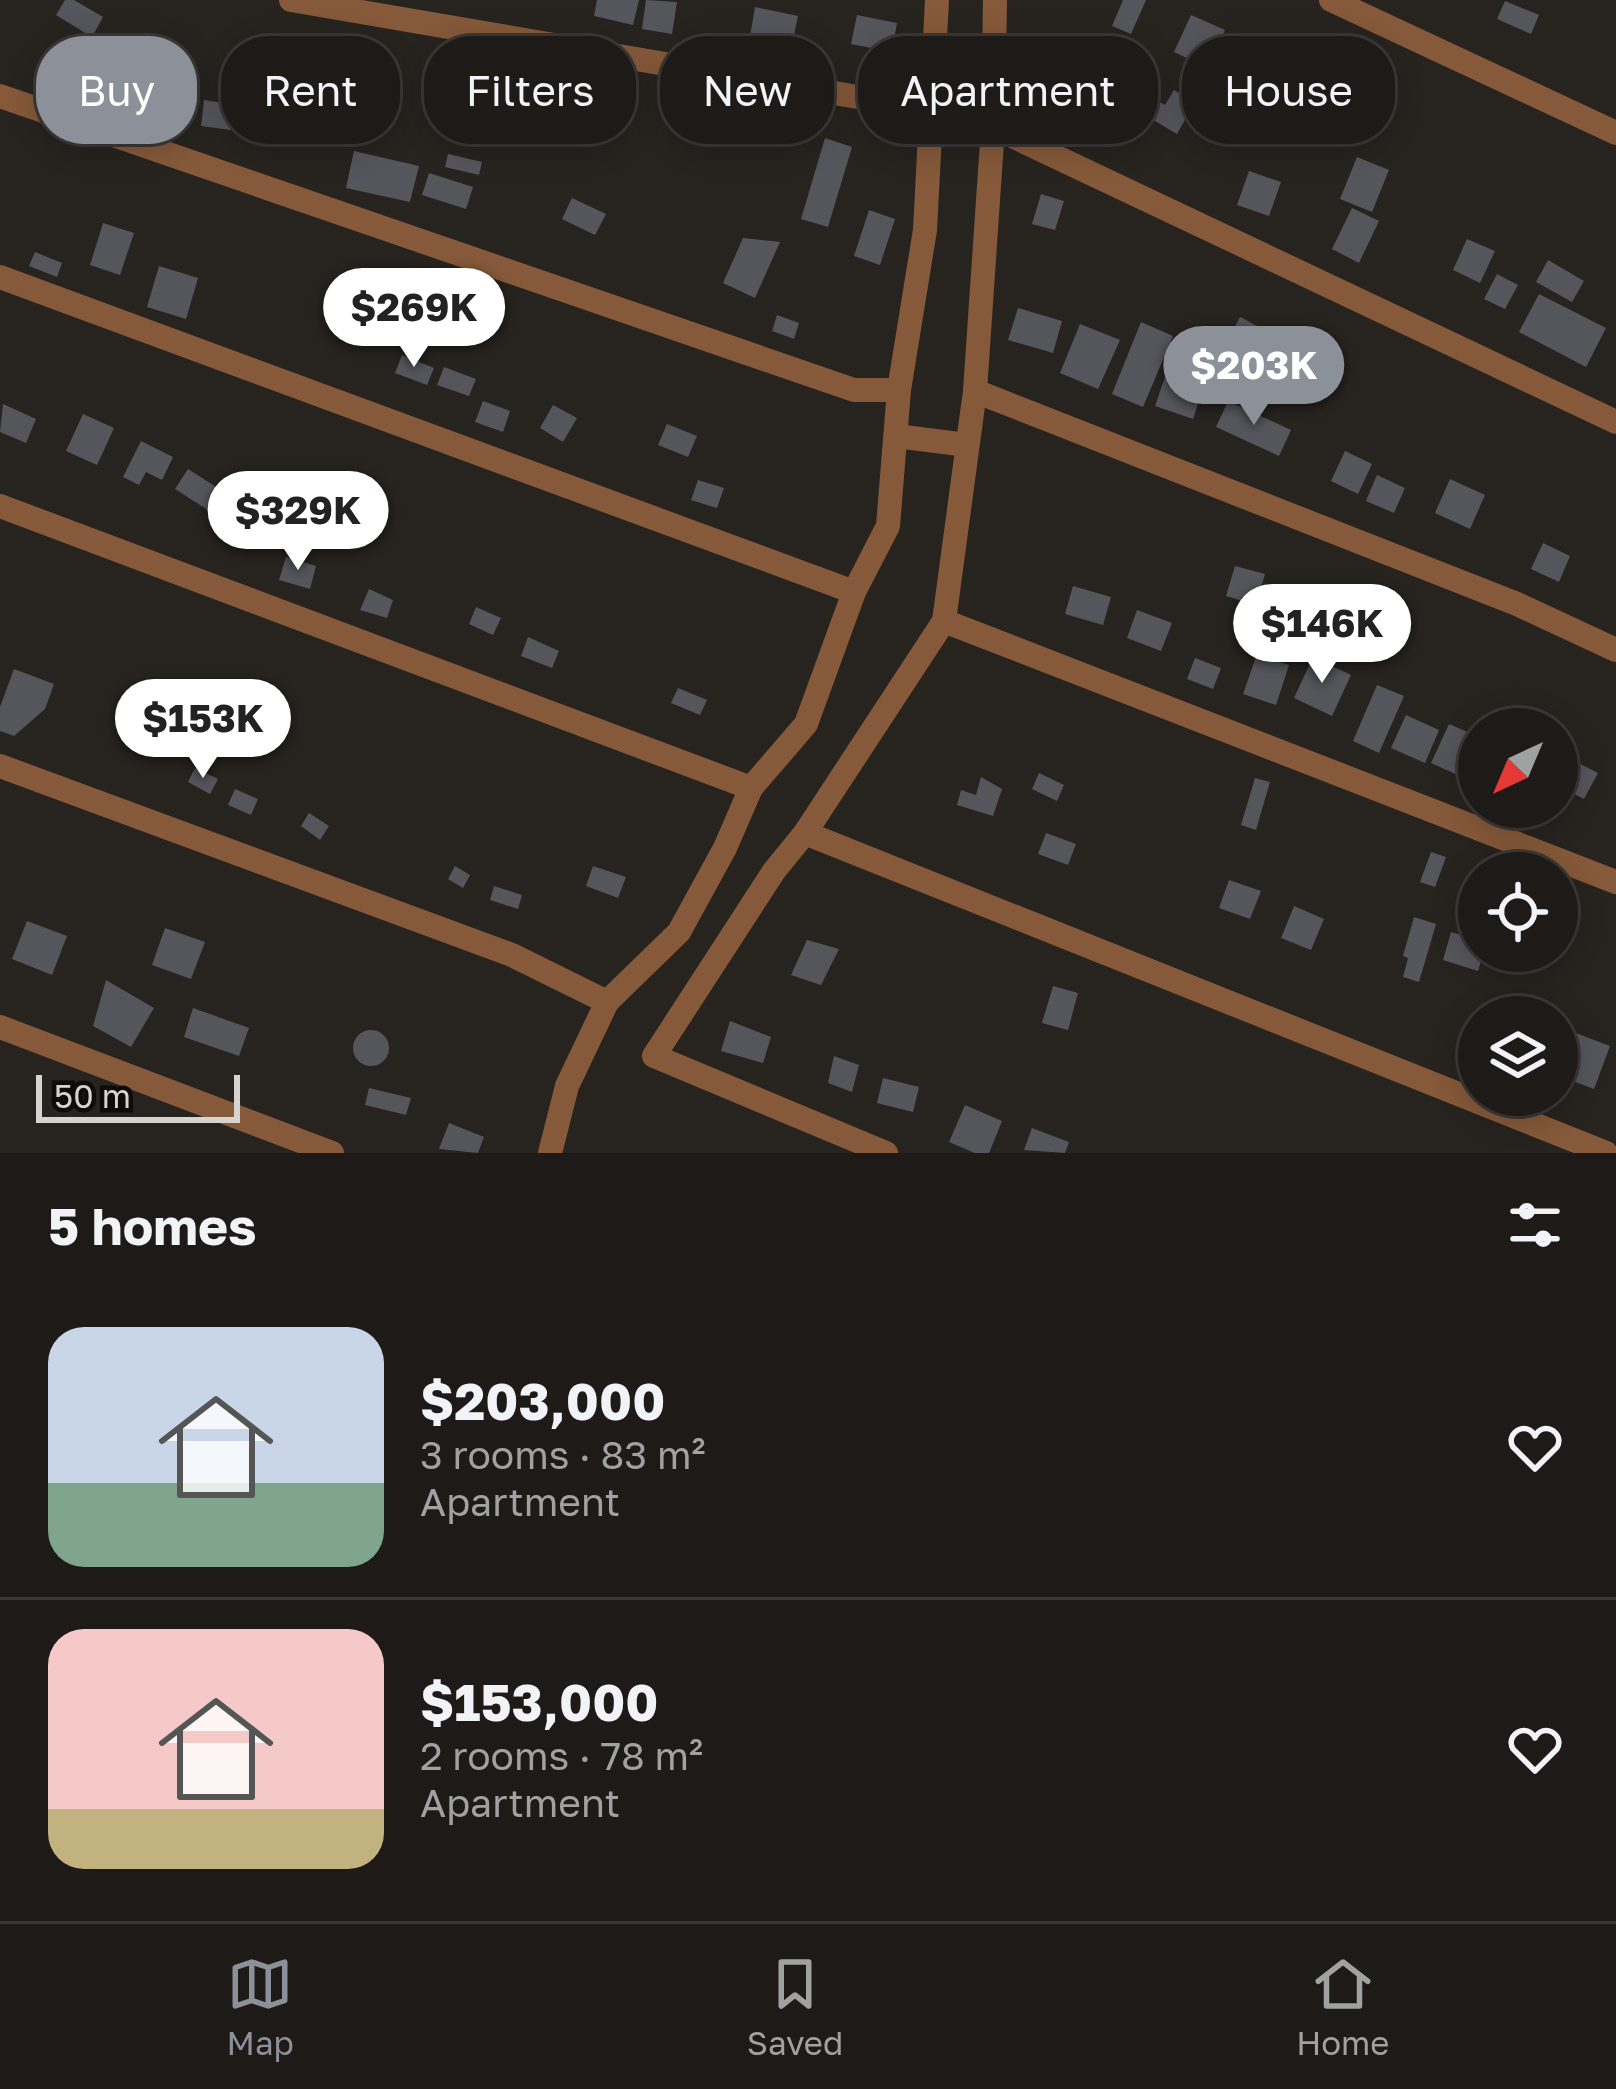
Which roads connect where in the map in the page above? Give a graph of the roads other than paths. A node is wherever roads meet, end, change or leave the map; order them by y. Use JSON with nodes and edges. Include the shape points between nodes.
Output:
{"nodes":[{"id":1,"x":291,"y":0,"type":"edge"},
{"id":2,"x":937,"y":0,"type":"edge"},
{"id":3,"x":995,"y":0,"type":"edge"},
{"id":4,"x":1331,"y":0,"type":"edge"},
{"id":5,"x":936,"y":36,"type":"edge"},
{"id":6,"x":994,"y":36,"type":"edge"},
{"id":7,"x":0,"y":96,"type":"edge"},
{"id":8,"x":858,"y":97,"type":"edge"},
{"id":9,"x":1616,"y":133,"type":"edge"},
{"id":10,"x":931,"y":144,"type":"edge"},
{"id":11,"x":992,"y":144,"type":"edge"},
{"id":12,"x":1029,"y":144,"type":"edge"},
{"id":13,"x":0,"y":277,"type":"edge"},
{"id":14,"x":899,"y":390,"type":"junction"},
{"id":15,"x":974,"y":392,"type":"junction"},
{"id":16,"x":1616,"y":422,"type":"edge"},
{"id":17,"x":896,"y":436,"type":"junction"},
{"id":18,"x":967,"y":445,"type":"junction"},
{"id":19,"x":0,"y":506,"type":"edge"},
{"id":20,"x":854,"y":592,"type":"junction"},
{"id":21,"x":944,"y":621,"type":"junction"},
{"id":22,"x":1616,"y":650,"type":"edge"},
{"id":23,"x":0,"y":766,"type":"edge"},
{"id":24,"x":751,"y":788,"type":"junction"},
{"id":25,"x":805,"y":833,"type":"junction"},
{"id":26,"x":1616,"y":882,"type":"edge"},
{"id":27,"x":607,"y":1002,"type":"junction"},
{"id":28,"x":0,"y":1027,"type":"edge"},
{"id":29,"x":332,"y":1153,"type":"edge"},
{"id":30,"x":550,"y":1153,"type":"edge"},
{"id":31,"x":886,"y":1153,"type":"edge"},
{"id":32,"x":1606,"y":1153,"type":"edge"}],
"edges":[{"from":1,"to":8,"type":"street"},
{"from":2,"to":5,"type":"street"},
{"from":3,"to":6,"type":"street"},
{"from":4,"to":9,"type":"street"},
{"from":7,"to":14,"type":"street","via":[[854,390]]},
{"from":10,"to":14,"type":"street"},
{"from":11,"to":15,"type":"street"},
{"from":12,"to":16,"type":"street"},
{"from":13,"to":20,"type":"street"},
{"from":14,"to":17,"type":"street"},
{"from":15,"to":18,"type":"street"},
{"from":15,"to":22,"type":"street"},
{"from":17,"to":18,"type":"street"},
{"from":17,"to":20,"type":"street","via":[[888,526]]},
{"from":18,"to":21,"type":"street"},
{"from":19,"to":24,"type":"street"},
{"from":20,"to":24,"type":"street","via":[[806,724]]},
{"from":21,"to":25,"type":"street"},
{"from":21,"to":26,"type":"street"},
{"from":23,"to":27,"type":"street","via":[[512,955]]},
{"from":24,"to":27,"type":"street","via":[[679,932]]},
{"from":25,"to":31,"type":"street","via":[[654,1056]]},
{"from":25,"to":32,"type":"street"},
{"from":27,"to":30,"type":"street","via":[[568,1086]]},
{"from":28,"to":29,"type":"street"}]}
